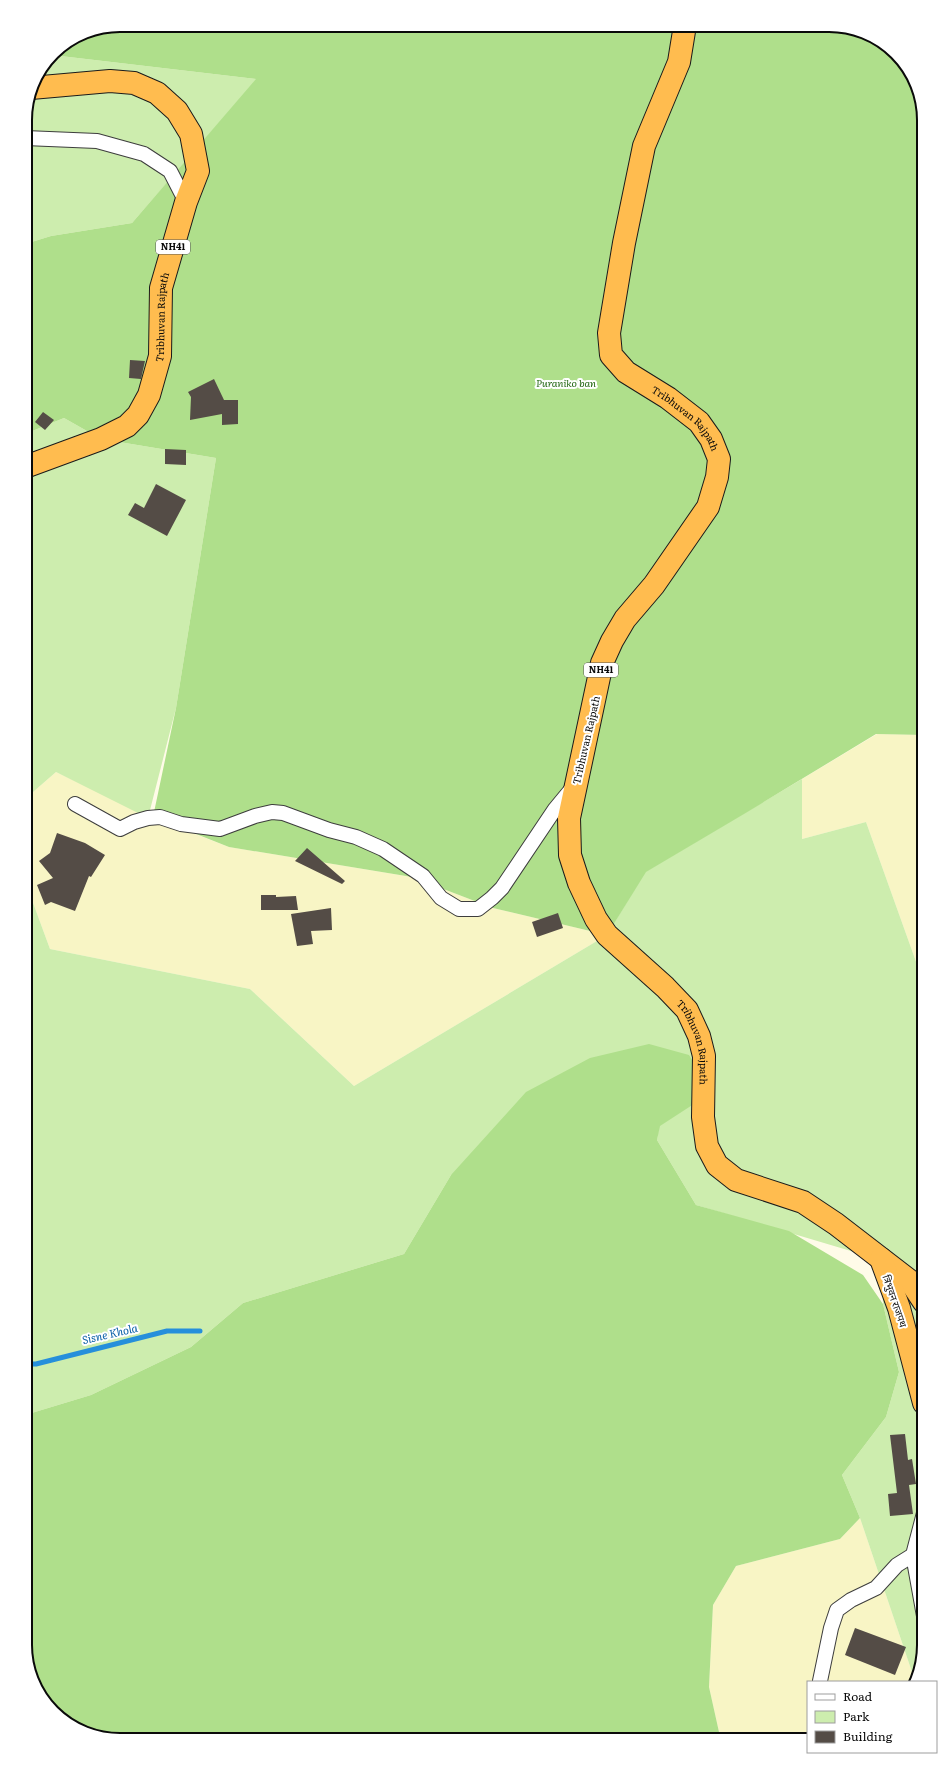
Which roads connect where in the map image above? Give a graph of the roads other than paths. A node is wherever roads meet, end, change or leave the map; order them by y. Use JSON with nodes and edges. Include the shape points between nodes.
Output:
{"nodes":[{"id":1,"x":684,"y":32,"type":"edge"},
{"id":2,"x":39,"y":87,"type":"edge"},
{"id":3,"x":32,"y":138,"type":"edge"},
{"id":4,"x":186,"y":202,"type":"junction"},
{"id":5,"x":32,"y":464,"type":"edge"},
{"id":6,"x":575,"y":784,"type":"junction"},
{"id":7,"x":75,"y":804,"type":"dead end"},
{"id":8,"x":881,"y":1259,"type":"junction"},
{"id":9,"x":917,"y":1292,"type":"edge"},
{"id":10,"x":917,"y":1376,"type":"edge"},
{"id":11,"x":917,"y":1540,"type":"edge"},
{"id":12,"x":913,"y":1555,"type":"junction"},
{"id":13,"x":917,"y":1577,"type":"edge"},
{"id":14,"x":820,"y":1681,"type":"edge"}],
"edges":[{"from":1,"to":6,"type":"highway","name":"Tribhuvan Rajpath","number":"NH41","via":[[679,62],[644,146],[609,334],[611,355],[626,372],[668,398],[698,422],[711,439],[719,459],[717,477],[708,507],[654,585],[625,619],[602,663]]},
{"from":2,"to":4,"type":"highway","name":"Tribhuvan Rajpath","number":"NH41","via":[[110,81],[134,83],[157,93],[177,111],[191,134],[198,172]]},
{"from":3,"to":4,"type":"street","via":[[97,141],[144,154],[170,171]]},
{"from":4,"to":5,"type":"highway","name":"Tribhuvan Rajpath","number":"NH41","via":[[161,288],[160,356],[149,395],[138,415],[127,426],[102,439]]},
{"from":6,"to":7,"type":"street","via":[[555,808],[502,888],[478,908],[459,908],[441,898],[423,876],[383,850],[356,837],[283,813],[272,812],[255,816],[220,829],[181,824],[160,817],[134,822],[120,829]]},
{"from":6,"to":8,"type":"highway","name":"Tribhuvan Rajpath","number":"NH41","via":[[568,818],[570,855],[579,883],[596,919],[607,935],[687,1010],[700,1036],[704,1056],[703,1116],[707,1146],[717,1165],[736,1180],[803,1202]]},
{"from":8,"to":9,"type":"highway","name":"त्रिभुवन राजपथ","number":"NH41","via":[[910,1281]]},
{"from":8,"to":10,"type":"highway","name":"त्रिभुवन राजपथ","via":[[899,1308]]},
{"from":11,"to":12,"type":"street"},
{"from":12,"to":13,"type":"street"},
{"from":12,"to":14,"type":"street","via":[[897,1565],[876,1588],[837,1610]]}]}
